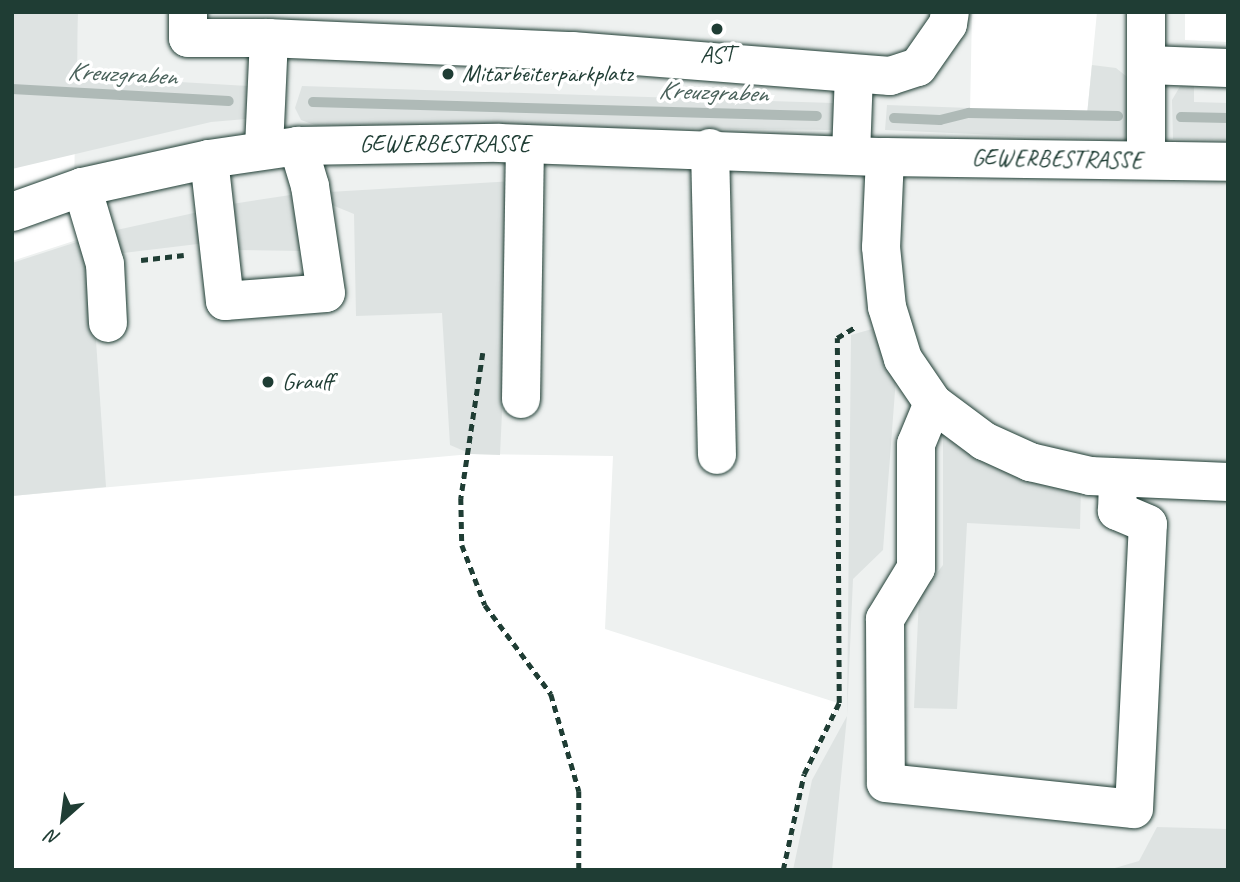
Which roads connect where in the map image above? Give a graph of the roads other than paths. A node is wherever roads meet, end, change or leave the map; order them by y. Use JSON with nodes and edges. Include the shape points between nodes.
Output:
{"nodes":[{"id":1,"x":188,"y":12,"type":"edge"},
{"id":2,"x":950,"y":12,"type":"edge"},
{"id":3,"x":1146,"y":12,"type":"edge"},
{"id":4,"x":279,"y":30,"type":"edge"},
{"id":5,"x":1147,"y":65,"type":"junction"},
{"id":6,"x":1228,"y":68,"type":"edge"},
{"id":7,"x":854,"y":75,"type":"junction"},
{"id":8,"x":525,"y":144,"type":"junction"},
{"id":9,"x":281,"y":147,"type":"junction"},
{"id":10,"x":710,"y":148,"type":"junction"},
{"id":11,"x":868,"y":156,"type":"junction"},
{"id":12,"x":209,"y":159,"type":"junction"},
{"id":13,"x":1146,"y":160,"type":"junction"},
{"id":14,"x":1228,"y":162,"type":"edge"},
{"id":15,"x":82,"y":187,"type":"junction"},
{"id":16,"x":12,"y":212,"type":"edge"},
{"id":17,"x":108,"y":323,"type":"dead end"},
{"id":18,"x":521,"y":399,"type":"dead end"},
{"id":19,"x":933,"y":403,"type":"junction"},
{"id":20,"x":718,"y":455,"type":"dead end"},
{"id":21,"x":1118,"y":478,"type":"junction"},
{"id":22,"x":1228,"y":482,"type":"edge"}],
"edges":[{"from":1,"to":4,"type":"street","via":[[188,38]]},
{"from":2,"to":7,"type":"street","via":[[948,24],[918,67],[890,76]]},
{"from":3,"to":5,"type":"street"},
{"from":4,"to":7,"type":"street"},
{"from":4,"to":9,"type":"street"},
{"from":5,"to":6,"type":"street"},
{"from":5,"to":13,"type":"street"},
{"from":7,"to":11,"type":"street"},
{"from":8,"to":9,"type":"street","name":"GEWERBESTRASSE"},
{"from":8,"to":10,"type":"street","name":"GEWERBESTRASSE"},
{"from":8,"to":18,"type":"street"},
{"from":9,"to":12,"type":"street","name":"GEWERBESTRASSE"},
{"from":9,"to":12,"type":"street","via":[[310,186],[326,293],[225,301]]},
{"from":10,"to":11,"type":"street","name":"GEWERBESTRASSE"},
{"from":10,"to":20,"type":"street"},
{"from":11,"to":13,"type":"street","name":"GEWERBESTRASSE"},
{"from":11,"to":19,"type":"street","via":[[887,307],[903,359]]},
{"from":12,"to":15,"type":"street","name":"GEWERBESTRASSE"},
{"from":13,"to":14,"type":"street","name":"GEWERBESTRASSE"},
{"from":15,"to":16,"type":"street","name":"GEWERBESTRASSE"},
{"from":15,"to":17,"type":"street","via":[[105,264]]},
{"from":19,"to":21,"type":"street","via":[[984,441],[1030,462]]},
{"from":19,"to":21,"type":"street","via":[[916,444],[916,568],[885,619],[886,783],[1134,809],[1148,524],[1117,511]]},
{"from":21,"to":22,"type":"street"}]}
